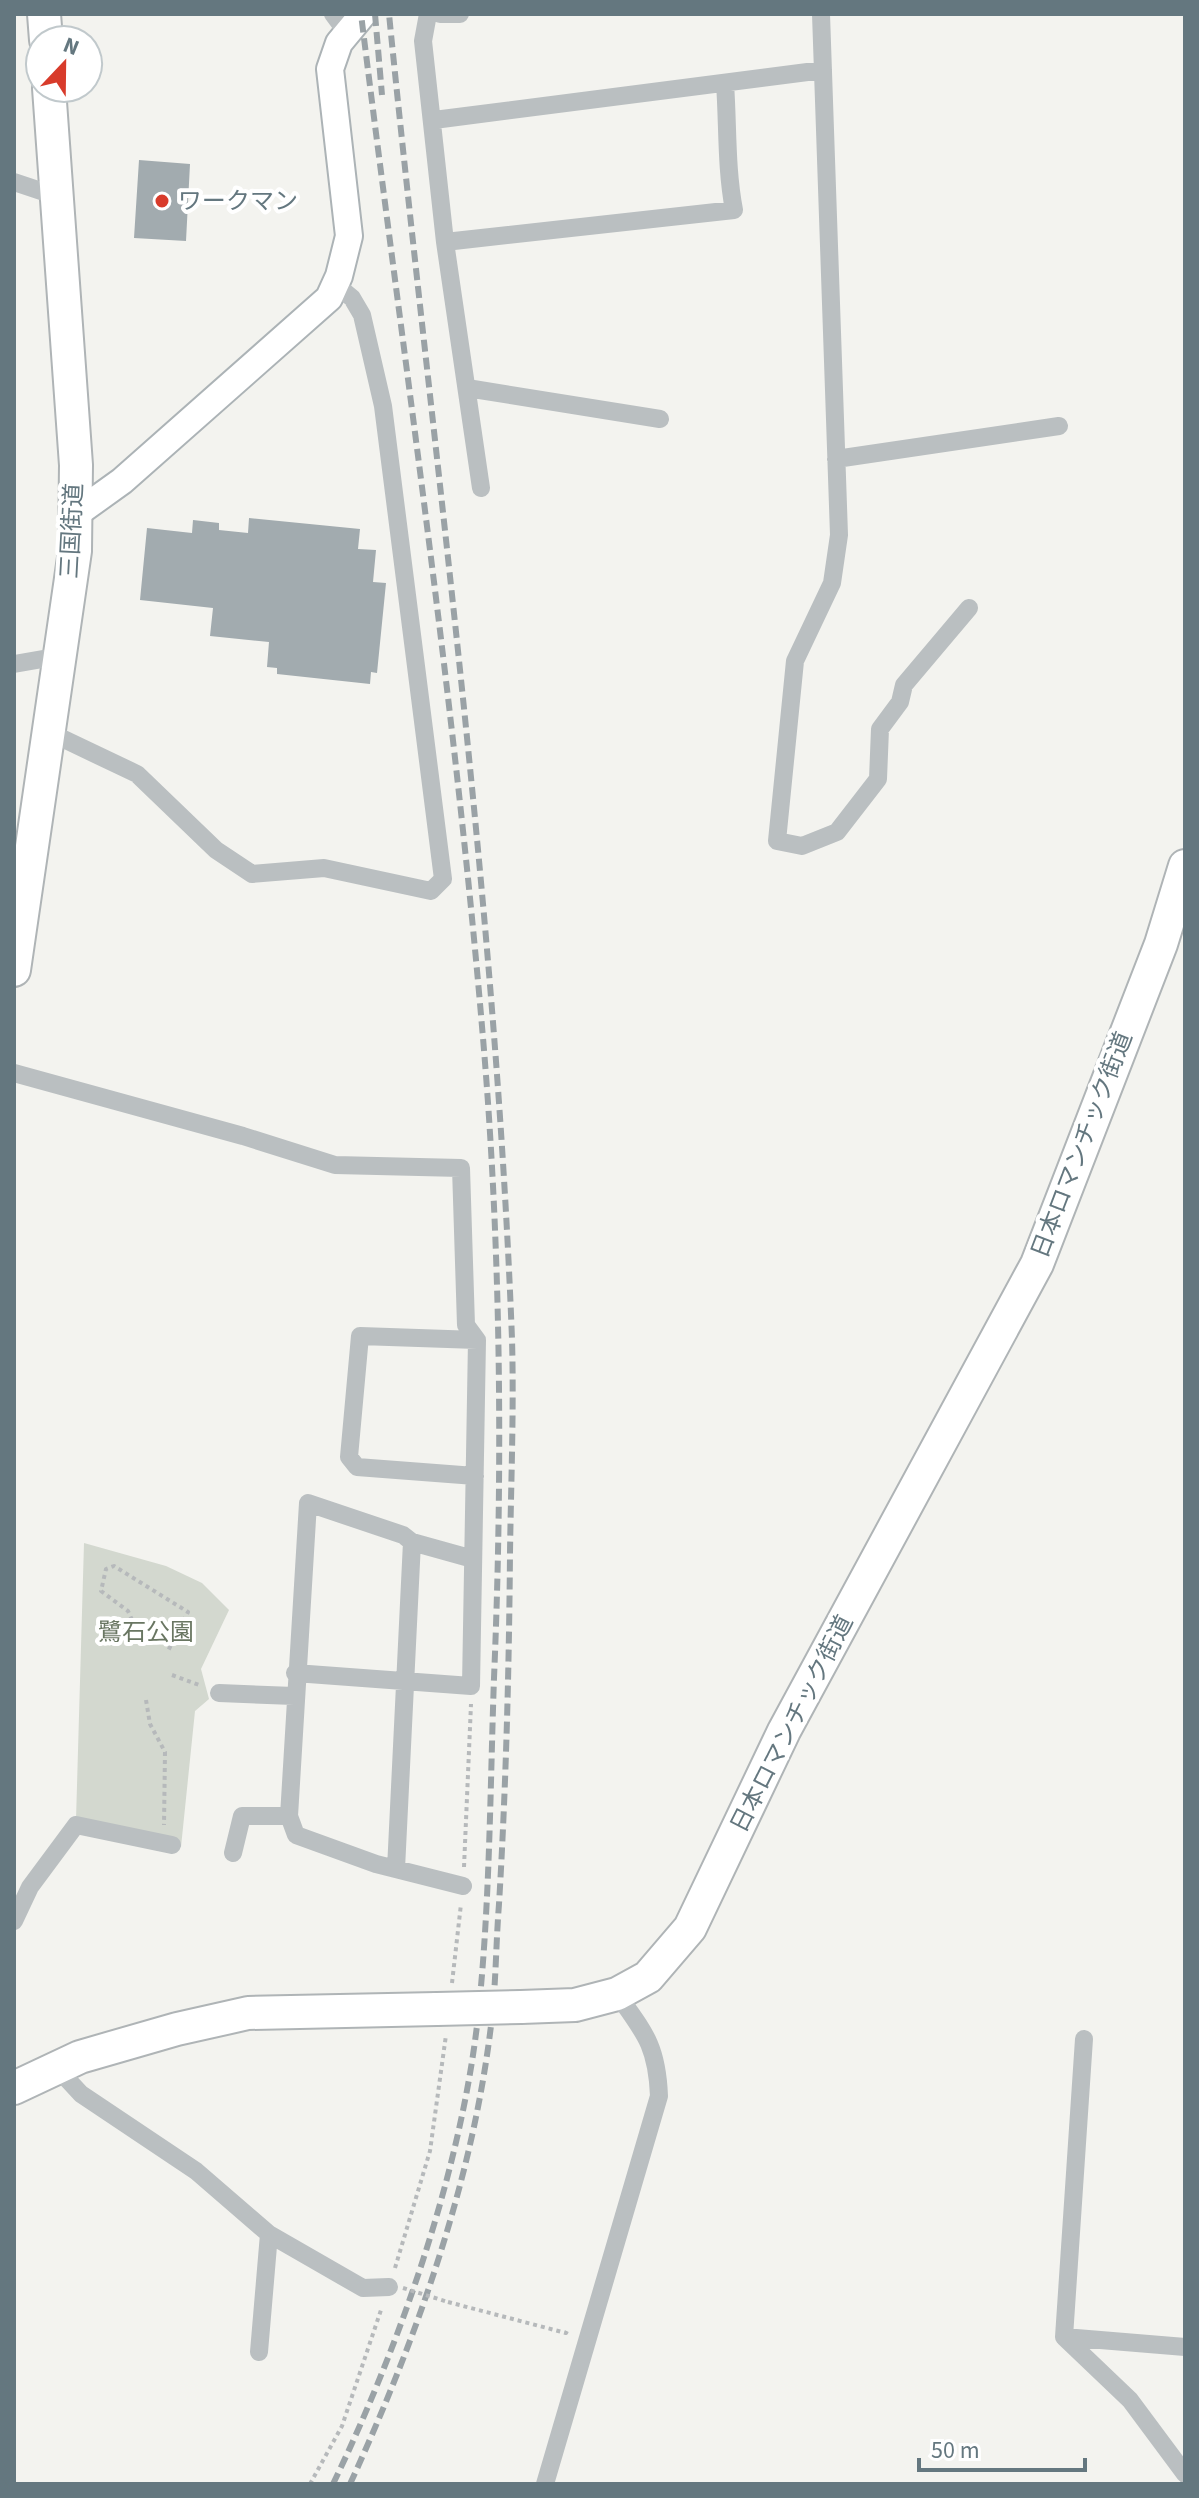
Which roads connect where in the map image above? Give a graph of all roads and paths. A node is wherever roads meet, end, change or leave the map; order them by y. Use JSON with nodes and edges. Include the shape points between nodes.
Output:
{"nodes":[{"id":1,"x":428,"y":14,"type":"edge"},
{"id":2,"x":440,"y":14,"type":"edge"},
{"id":3,"x":460,"y":14,"type":"edge"},
{"id":4,"x":821,"y":14,"type":"edge"},
{"id":5,"x":347,"y":20,"type":"edge"},
{"id":6,"x":823,"y":70,"type":"junction"},
{"id":7,"x":725,"y":83,"type":"junction"},
{"id":8,"x":50,"y":104,"type":"edge"},
{"id":9,"x":434,"y":120,"type":"junction"},
{"id":10,"x":14,"y":182,"type":"edge"},
{"id":11,"x":56,"y":196,"type":"junction"},
{"id":12,"x":445,"y":242,"type":"junction"},
{"id":13,"x":335,"y":284,"type":"junction"},
{"id":14,"x":467,"y":388,"type":"junction"},
{"id":15,"x":660,"y":419,"type":"dead end"},
{"id":16,"x":1059,"y":426,"type":"dead end"},
{"id":17,"x":836,"y":459,"type":"junction"},
{"id":18,"x":481,"y":488,"type":"dead end"},
{"id":19,"x":76,"y":514,"type":"junction"},
{"id":20,"x":969,"y":608,"type":"dead end"},
{"id":21,"x":60,"y":656,"type":"junction"},
{"id":22,"x":14,"y":664,"type":"edge"},
{"id":23,"x":49,"y":732,"type":"junction"},
{"id":24,"x":1185,"y":866,"type":"edge"},
{"id":25,"x":14,"y":970,"type":"edge"},
{"id":26,"x":14,"y":1073,"type":"edge"},
{"id":27,"x":477,"y":1340,"type":"junction"},
{"id":28,"x":475,"y":1476,"type":"junction"},
{"id":29,"x":412,"y":1542,"type":"junction"},
{"id":30,"x":473,"y":1559,"type":"junction"},
{"id":31,"x":142,"y":1642,"type":"dead end"},
{"id":32,"x":168,"y":1651,"type":"dead end"},
{"id":33,"x":295,"y":1673,"type":"junction"},
{"id":34,"x":172,"y":1675,"type":"dead end"},
{"id":35,"x":403,"y":1681,"type":"junction"},
{"id":36,"x":471,"y":1686,"type":"junction"},
{"id":37,"x":219,"y":1693,"type":"joint"},
{"id":38,"x":294,"y":1696,"type":"junction"},
{"id":39,"x":146,"y":1700,"type":"dead end"},
{"id":40,"x":289,"y":1816,"type":"junction"},
{"id":41,"x":168,"y":1844,"type":"joint"},
{"id":42,"x":233,"y":1853,"type":"dead end"},
{"id":43,"x":396,"y":1869,"type":"junction"},
{"id":44,"x":463,"y":1886,"type":"junction"},
{"id":45,"x":14,"y":1921,"type":"edge"},
{"id":46,"x":617,"y":1994,"type":"junction"},
{"id":47,"x":445,"y":2011,"type":"junction"},
{"id":48,"x":1084,"y":2039,"type":"dead end"},
{"id":49,"x":56,"y":2067,"type":"junction"},
{"id":50,"x":14,"y":2088,"type":"edge"},
{"id":51,"x":269,"y":2234,"type":"junction"},
{"id":52,"x":396,"y":2287,"type":"junction"},
{"id":53,"x":572,"y":2319,"type":"dead end"},
{"id":54,"x":1064,"y":2337,"type":"junction"},
{"id":55,"x":1185,"y":2347,"type":"edge"},
{"id":56,"x":259,"y":2352,"type":"dead end"},
{"id":57,"x":1185,"y":2474,"type":"edge"},
{"id":58,"x":310,"y":2484,"type":"edge"},
{"id":59,"x":545,"y":2484,"type":"edge"}],
"edges":[{"from":1,"to":9,"type":"street","via":[[423,41]]},
{"from":2,"to":3,"type":"street"},
{"from":4,"to":6,"type":"street"},
{"from":5,"to":13,"type":"street","via":[[330,69],[349,236]]},
{"from":6,"to":7,"type":"street"},
{"from":6,"to":17,"type":"street"},
{"from":7,"to":9,"type":"street"},
{"from":7,"to":12,"type":"street","via":[[730,149],[726,168],[734,210]]},
{"from":8,"to":11,"type":"highway","name":"三国街道"},
{"from":9,"to":12,"type":"street"},
{"from":10,"to":11,"type":"street"},
{"from":11,"to":19,"type":"highway","name":"三国街道"},
{"from":12,"to":14,"type":"street"},
{"from":13,"to":19,"type":"street","via":[[329,298],[122,481]]},
{"from":13,"to":23,"type":"street","via":[[362,315],[383,406],[443,879],[431,891],[324,868],[252,874],[216,850],[137,774]]},
{"from":14,"to":15,"type":"street"},
{"from":14,"to":18,"type":"street"},
{"from":16,"to":17,"type":"street"},
{"from":17,"to":20,"type":"street","via":[[839,535],[832,583],[795,661],[777,841],[802,846],[837,832],[878,779],[880,729],[900,702],[904,685]]},
{"from":19,"to":21,"type":"highway","name":"三国街道"},
{"from":21,"to":22,"type":"street"},
{"from":21,"to":23,"type":"highway","name":"三国街道"},
{"from":23,"to":25,"type":"highway","name":"三国街道"},
{"from":24,"to":46,"type":"highway","name":"日本ロマンチック街道","via":[[1161,944],[1037,1264],[784,1731],[690,1928],[648,1977]]},
{"from":26,"to":27,"type":"street","via":[[335,1165],[461,1168],[466,1325]]},
{"from":27,"to":28,"type":"street"},
{"from":27,"to":28,"type":"street","via":[[360,1336],[349,1457],[357,1467]]},
{"from":28,"to":30,"type":"street"},
{"from":29,"to":30,"type":"street"},
{"from":29,"to":33,"type":"street","via":[[308,1503]]},
{"from":29,"to":35,"type":"street"},
{"from":30,"to":36,"type":"street"},
{"from":31,"to":32,"type":"path","via":[[128,1611],[101,1591],[106,1569],[114,1566],[188,1612]]},
{"from":33,"to":35,"type":"street"},
{"from":33,"to":38,"type":"street"},
{"from":34,"to":37,"type":"path"},
{"from":35,"to":36,"type":"street"},
{"from":35,"to":43,"type":"street"},
{"from":36,"to":44,"type":"path"},
{"from":37,"to":38,"type":"street"},
{"from":38,"to":40,"type":"street"},
{"from":39,"to":41,"type":"path","via":[[150,1724],[165,1752]]},
{"from":40,"to":42,"type":"street","via":[[242,1816]]},
{"from":40,"to":43,"type":"street","via":[[296,1835]]},
{"from":41,"to":45,"type":"street","via":[[76,1825],[30,1887]]},
{"from":43,"to":44,"type":"street"},
{"from":44,"to":47,"type":"path"},
{"from":46,"to":47,"type":"highway","name":"日本ロマンチック街道","bridge":true,"via":[[575,2005]]},
{"from":46,"to":59,"type":"street","via":[[647,2035],[657,2063],[659,2096]]},
{"from":47,"to":49,"type":"highway","name":"日本ロマンチック街道","via":[[248,2013]]},
{"from":47,"to":52,"type":"path","via":[[430,2151]]},
{"from":48,"to":54,"type":"street"},
{"from":49,"to":50,"type":"highway","name":"日本ロマンチック街道"},
{"from":49,"to":51,"type":"street","via":[[81,2094],[196,2171]]},
{"from":51,"to":52,"type":"street","via":[[363,2288]]},
{"from":51,"to":56,"type":"street"},
{"from":52,"to":53,"type":"path","bridge":true,"via":[[566,2333]]},
{"from":52,"to":58,"type":"path","via":[[342,2426]]},
{"from":54,"to":55,"type":"street"},
{"from":54,"to":57,"type":"street","via":[[1130,2400]]}]}
